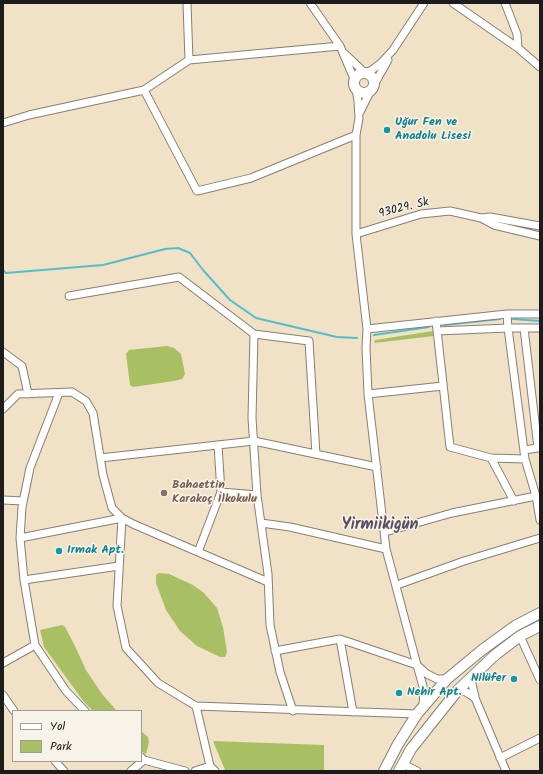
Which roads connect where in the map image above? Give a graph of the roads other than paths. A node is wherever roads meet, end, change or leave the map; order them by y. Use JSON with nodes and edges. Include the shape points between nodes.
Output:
{"nodes":[{"id":1,"x":188,"y":3,"type":"edge"},
{"id":2,"x":310,"y":3,"type":"edge"},
{"id":3,"x":424,"y":3,"type":"edge"},
{"id":4,"x":453,"y":3,"type":"edge"},
{"id":5,"x":505,"y":3,"type":"edge"},
{"id":6,"x":340,"y":46,"type":"junction"},
{"id":7,"x":518,"y":48,"type":"junction"},
{"id":8,"x":394,"y":50,"type":"junction"},
{"id":9,"x":344,"y":53,"type":"junction"},
{"id":10,"x":189,"y":60,"type":"junction"},
{"id":11,"x":540,"y":66,"type":"edge"},
{"id":12,"x":365,"y":73,"type":"junction"},
{"id":13,"x":355,"y":84,"type":"junction"},
{"id":14,"x":372,"y":88,"type":"junction"},
{"id":15,"x":144,"y":90,"type":"junction"},
{"id":16,"x":359,"y":118,"type":"junction"},
{"id":17,"x":3,"y":123,"type":"edge"},
{"id":18,"x":356,"y":135,"type":"junction"},
{"id":19,"x":481,"y":218,"type":"junction"},
{"id":20,"x":540,"y":226,"type":"edge"},
{"id":21,"x":356,"y":234,"type":"junction"},
{"id":22,"x":540,"y":236,"type":"edge"},
{"id":23,"x":69,"y":296,"type":"dead end"},
{"id":24,"x":507,"y":314,"type":"junction"},
{"id":25,"x":540,"y":314,"type":"edge"},
{"id":26,"x":436,"y":321,"type":"junction"},
{"id":27,"x":508,"y":328,"type":"junction"},
{"id":28,"x":524,"y":328,"type":"junction"},
{"id":29,"x":540,"y":328,"type":"edge"},
{"id":30,"x":366,"y":329,"type":"junction"},
{"id":31,"x":437,"y":331,"type":"junction"},
{"id":32,"x":254,"y":334,"type":"junction"},
{"id":33,"x":3,"y":352,"type":"edge"},
{"id":34,"x":443,"y":386,"type":"junction"},
{"id":35,"x":59,"y":393,"type":"junction"},
{"id":36,"x":28,"y":394,"type":"junction"},
{"id":37,"x":368,"y":394,"type":"junction"},
{"id":38,"x":3,"y":409,"type":"edge"},
{"id":39,"x":254,"y":441,"type":"junction"},
{"id":40,"x":218,"y":445,"type":"junction"},
{"id":41,"x":524,"y":450,"type":"junction"},
{"id":42,"x":316,"y":454,"type":"junction"},
{"id":43,"x":100,"y":458,"type":"junction"},
{"id":44,"x":491,"y":458,"type":"junction"},
{"id":45,"x":525,"y":459,"type":"junction"},
{"id":46,"x":377,"y":467,"type":"junction"},
{"id":47,"x":220,"y":492,"type":"junction"},
{"id":48,"x":257,"y":495,"type":"junction"},
{"id":49,"x":538,"y":496,"type":"edge"},
{"id":50,"x":3,"y":500,"type":"edge"},
{"id":51,"x":514,"y":500,"type":"junction"},
{"id":52,"x":23,"y":501,"type":"junction"},
{"id":53,"x":122,"y":518,"type":"junction"},
{"id":54,"x":540,"y":520,"type":"edge"},
{"id":55,"x":261,"y":523,"type":"junction"},
{"id":56,"x":385,"y":532,"type":"junction"},
{"id":57,"x":20,"y":538,"type":"junction"},
{"id":58,"x":540,"y":538,"type":"edge"},
{"id":59,"x":386,"y":549,"type":"junction"},
{"id":60,"x":198,"y":552,"type":"junction"},
{"id":61,"x":119,"y":566,"type":"junction"},
{"id":62,"x":24,"y":580,"type":"junction"},
{"id":63,"x":268,"y":582,"type":"junction"},
{"id":64,"x":397,"y":584,"type":"junction"},
{"id":65,"x":540,"y":613,"type":"edge"},
{"id":66,"x":540,"y":626,"type":"edge"},
{"id":67,"x":520,"y":636,"type":"junction"},
{"id":68,"x":340,"y":639,"type":"junction"},
{"id":69,"x":35,"y":645,"type":"junction"},
{"id":70,"x":275,"y":651,"type":"junction"},
{"id":71,"x":3,"y":663,"type":"edge"},
{"id":72,"x":417,"y":665,"type":"junction"},
{"id":73,"x":472,"y":677,"type":"junction"},
{"id":74,"x":447,"y":679,"type":"junction"},
{"id":75,"x":540,"y":680,"type":"edge"},
{"id":76,"x":458,"y":690,"type":"junction"},
{"id":77,"x":3,"y":695,"type":"edge"},
{"id":78,"x":475,"y":698,"type":"junction"},
{"id":79,"x":196,"y":706,"type":"junction"},
{"id":80,"x":13,"y":710,"type":"edge"},
{"id":81,"x":84,"y":710,"type":"edge"},
{"id":82,"x":293,"y":711,"type":"junction"},
{"id":83,"x":420,"y":711,"type":"junction"},
{"id":84,"x":353,"y":712,"type":"junction"},
{"id":85,"x":431,"y":723,"type":"junction"},
{"id":86,"x":540,"y":738,"type":"edge"},
{"id":87,"x":143,"y":758,"type":"edge"},
{"id":88,"x":500,"y":758,"type":"junction"},
{"id":89,"x":56,"y":762,"type":"edge"},
{"id":90,"x":139,"y":762,"type":"edge"},
{"id":91,"x":401,"y":767,"type":"edge"},
{"id":92,"x":212,"y":769,"type":"edge"},
{"id":93,"x":64,"y":771,"type":"edge"},
{"id":94,"x":131,"y":771,"type":"edge"},
{"id":95,"x":185,"y":771,"type":"edge"},
{"id":96,"x":195,"y":771,"type":"edge"},
{"id":97,"x":384,"y":771,"type":"edge"},
{"id":98,"x":417,"y":771,"type":"edge"},
{"id":99,"x":506,"y":771,"type":"edge"}],
"edges":[{"from":1,"to":10,"type":"street"},
{"from":2,"to":6,"type":"street"},
{"from":3,"to":8,"type":"street"},
{"from":4,"to":7,"type":"street"},
{"from":5,"to":7,"type":"street","via":[[517,34]]},
{"from":6,"to":9,"type":"street"},
{"from":6,"to":10,"type":"street"},
{"from":7,"to":11,"type":"street"},
{"from":8,"to":12,"type":"street","via":[[381,63]]},
{"from":8,"to":14,"type":"street"},
{"from":9,"to":12,"type":"street"},
{"from":9,"to":13,"type":"street"},
{"from":10,"to":15,"type":"street"},
{"from":12,"to":13,"type":"main road","via":[[359,74]]},
{"from":12,"to":14,"type":"main road","via":[[371,76]]},
{"from":13,"to":14,"type":"main road","via":[[361,93]]},
{"from":13,"to":16,"type":"street"},
{"from":14,"to":16,"type":"street","via":[[362,106]]},
{"from":15,"to":17,"type":"street"},
{"from":15,"to":18,"type":"street","via":[[197,191],[251,178]]},
{"from":16,"to":18,"type":"street"},
{"from":18,"to":21,"type":"street"},
{"from":19,"to":20,"type":"street","name":"93029. Sk","via":[[490,217]]},
{"from":19,"to":21,"type":"street","name":"93029. Sk","via":[[450,211],[421,214]]},
{"from":19,"to":22,"type":"street","name":"93029. Sk","via":[[494,225]]},
{"from":21,"to":30,"type":"street"},
{"from":23,"to":32,"type":"street","via":[[179,277]]},
{"from":24,"to":25,"type":"street"},
{"from":24,"to":26,"type":"street"},
{"from":24,"to":27,"type":"street"},
{"from":26,"to":30,"type":"street"},
{"from":26,"to":31,"type":"street"},
{"from":27,"to":28,"type":"street"},
{"from":27,"to":31,"type":"street"},
{"from":27,"to":41,"type":"street"},
{"from":28,"to":29,"type":"street"},
{"from":28,"to":41,"type":"street","via":[[538,448]]},
{"from":30,"to":37,"type":"street"},
{"from":31,"to":34,"type":"street"},
{"from":32,"to":39,"type":"street"},
{"from":32,"to":42,"type":"street","via":[[309,341]]},
{"from":33,"to":36,"type":"street","via":[[22,366]]},
{"from":34,"to":37,"type":"street"},
{"from":34,"to":44,"type":"street","via":[[450,447]]},
{"from":35,"to":36,"type":"street"},
{"from":35,"to":43,"type":"street","via":[[72,392],[86,401],[93,413]]},
{"from":35,"to":52,"type":"street","via":[[30,468]]},
{"from":36,"to":38,"type":"street","via":[[18,394]]},
{"from":37,"to":46,"type":"street"},
{"from":39,"to":40,"type":"street"},
{"from":39,"to":42,"type":"street"},
{"from":39,"to":48,"type":"street"},
{"from":40,"to":43,"type":"street"},
{"from":40,"to":47,"type":"street"},
{"from":41,"to":45,"type":"street"},
{"from":42,"to":46,"type":"street"},
{"from":43,"to":53,"type":"street","via":[[112,508]]},
{"from":44,"to":45,"type":"street"},
{"from":44,"to":51,"type":"street"},
{"from":45,"to":49,"type":"street"},
{"from":46,"to":56,"type":"street"},
{"from":47,"to":48,"type":"street"},
{"from":47,"to":60,"type":"street"},
{"from":48,"to":55,"type":"street"},
{"from":49,"to":51,"type":"street"},
{"from":49,"to":54,"type":"street"},
{"from":50,"to":52,"type":"street"},
{"from":51,"to":56,"type":"street","via":[[452,513]]},
{"from":52,"to":57,"type":"street"},
{"from":53,"to":57,"type":"street"},
{"from":53,"to":60,"type":"street"},
{"from":53,"to":61,"type":"street"},
{"from":55,"to":59,"type":"street"},
{"from":55,"to":63,"type":"street"},
{"from":56,"to":59,"type":"street"},
{"from":57,"to":62,"type":"street"},
{"from":58,"to":64,"type":"street"},
{"from":59,"to":64,"type":"street"},
{"from":60,"to":63,"type":"street"},
{"from":61,"to":62,"type":"street"},
{"from":61,"to":79,"type":"street","via":[[117,606],[126,648],[158,683]]},
{"from":62,"to":69,"type":"street"},
{"from":63,"to":70,"type":"street","via":[[270,625]]},
{"from":64,"to":72,"type":"street"},
{"from":65,"to":74,"type":"main road","via":[[515,626]]},
{"from":66,"to":67,"type":"main road"},
{"from":67,"to":73,"type":"main road"},
{"from":67,"to":75,"type":"street"},
{"from":68,"to":70,"type":"street"},
{"from":68,"to":72,"type":"street"},
{"from":68,"to":84,"type":"street"},
{"from":69,"to":71,"type":"street"},
{"from":69,"to":81,"type":"street","via":[[66,691]]},
{"from":70,"to":82,"type":"street"},
{"from":72,"to":74,"type":"street","via":[[427,674],[438,679]]},
{"from":72,"to":83,"type":"street","via":[[424,690]]},
{"from":73,"to":76,"type":"main road"},
{"from":73,"to":78,"type":"street"},
{"from":74,"to":76,"type":"main road","via":[[456,685]]},
{"from":74,"to":83,"type":"main road"},
{"from":76,"to":78,"type":"street"},
{"from":76,"to":85,"type":"main road"},
{"from":77,"to":80,"type":"street"},
{"from":78,"to":88,"type":"street"},
{"from":79,"to":82,"type":"street"},
{"from":79,"to":92,"type":"street"},
{"from":82,"to":84,"type":"street"},
{"from":83,"to":84,"type":"street"},
{"from":83,"to":85,"type":"main road","via":[[422,717]]},
{"from":83,"to":97,"type":"main road"},
{"from":85,"to":91,"type":"main road"},
{"from":86,"to":88,"type":"street"},
{"from":87,"to":95,"type":"street"},
{"from":88,"to":99,"type":"street"},
{"from":89,"to":93,"type":"street"},
{"from":90,"to":94,"type":"street"},
{"from":91,"to":98,"type":"street"},
{"from":92,"to":96,"type":"street"}]}
